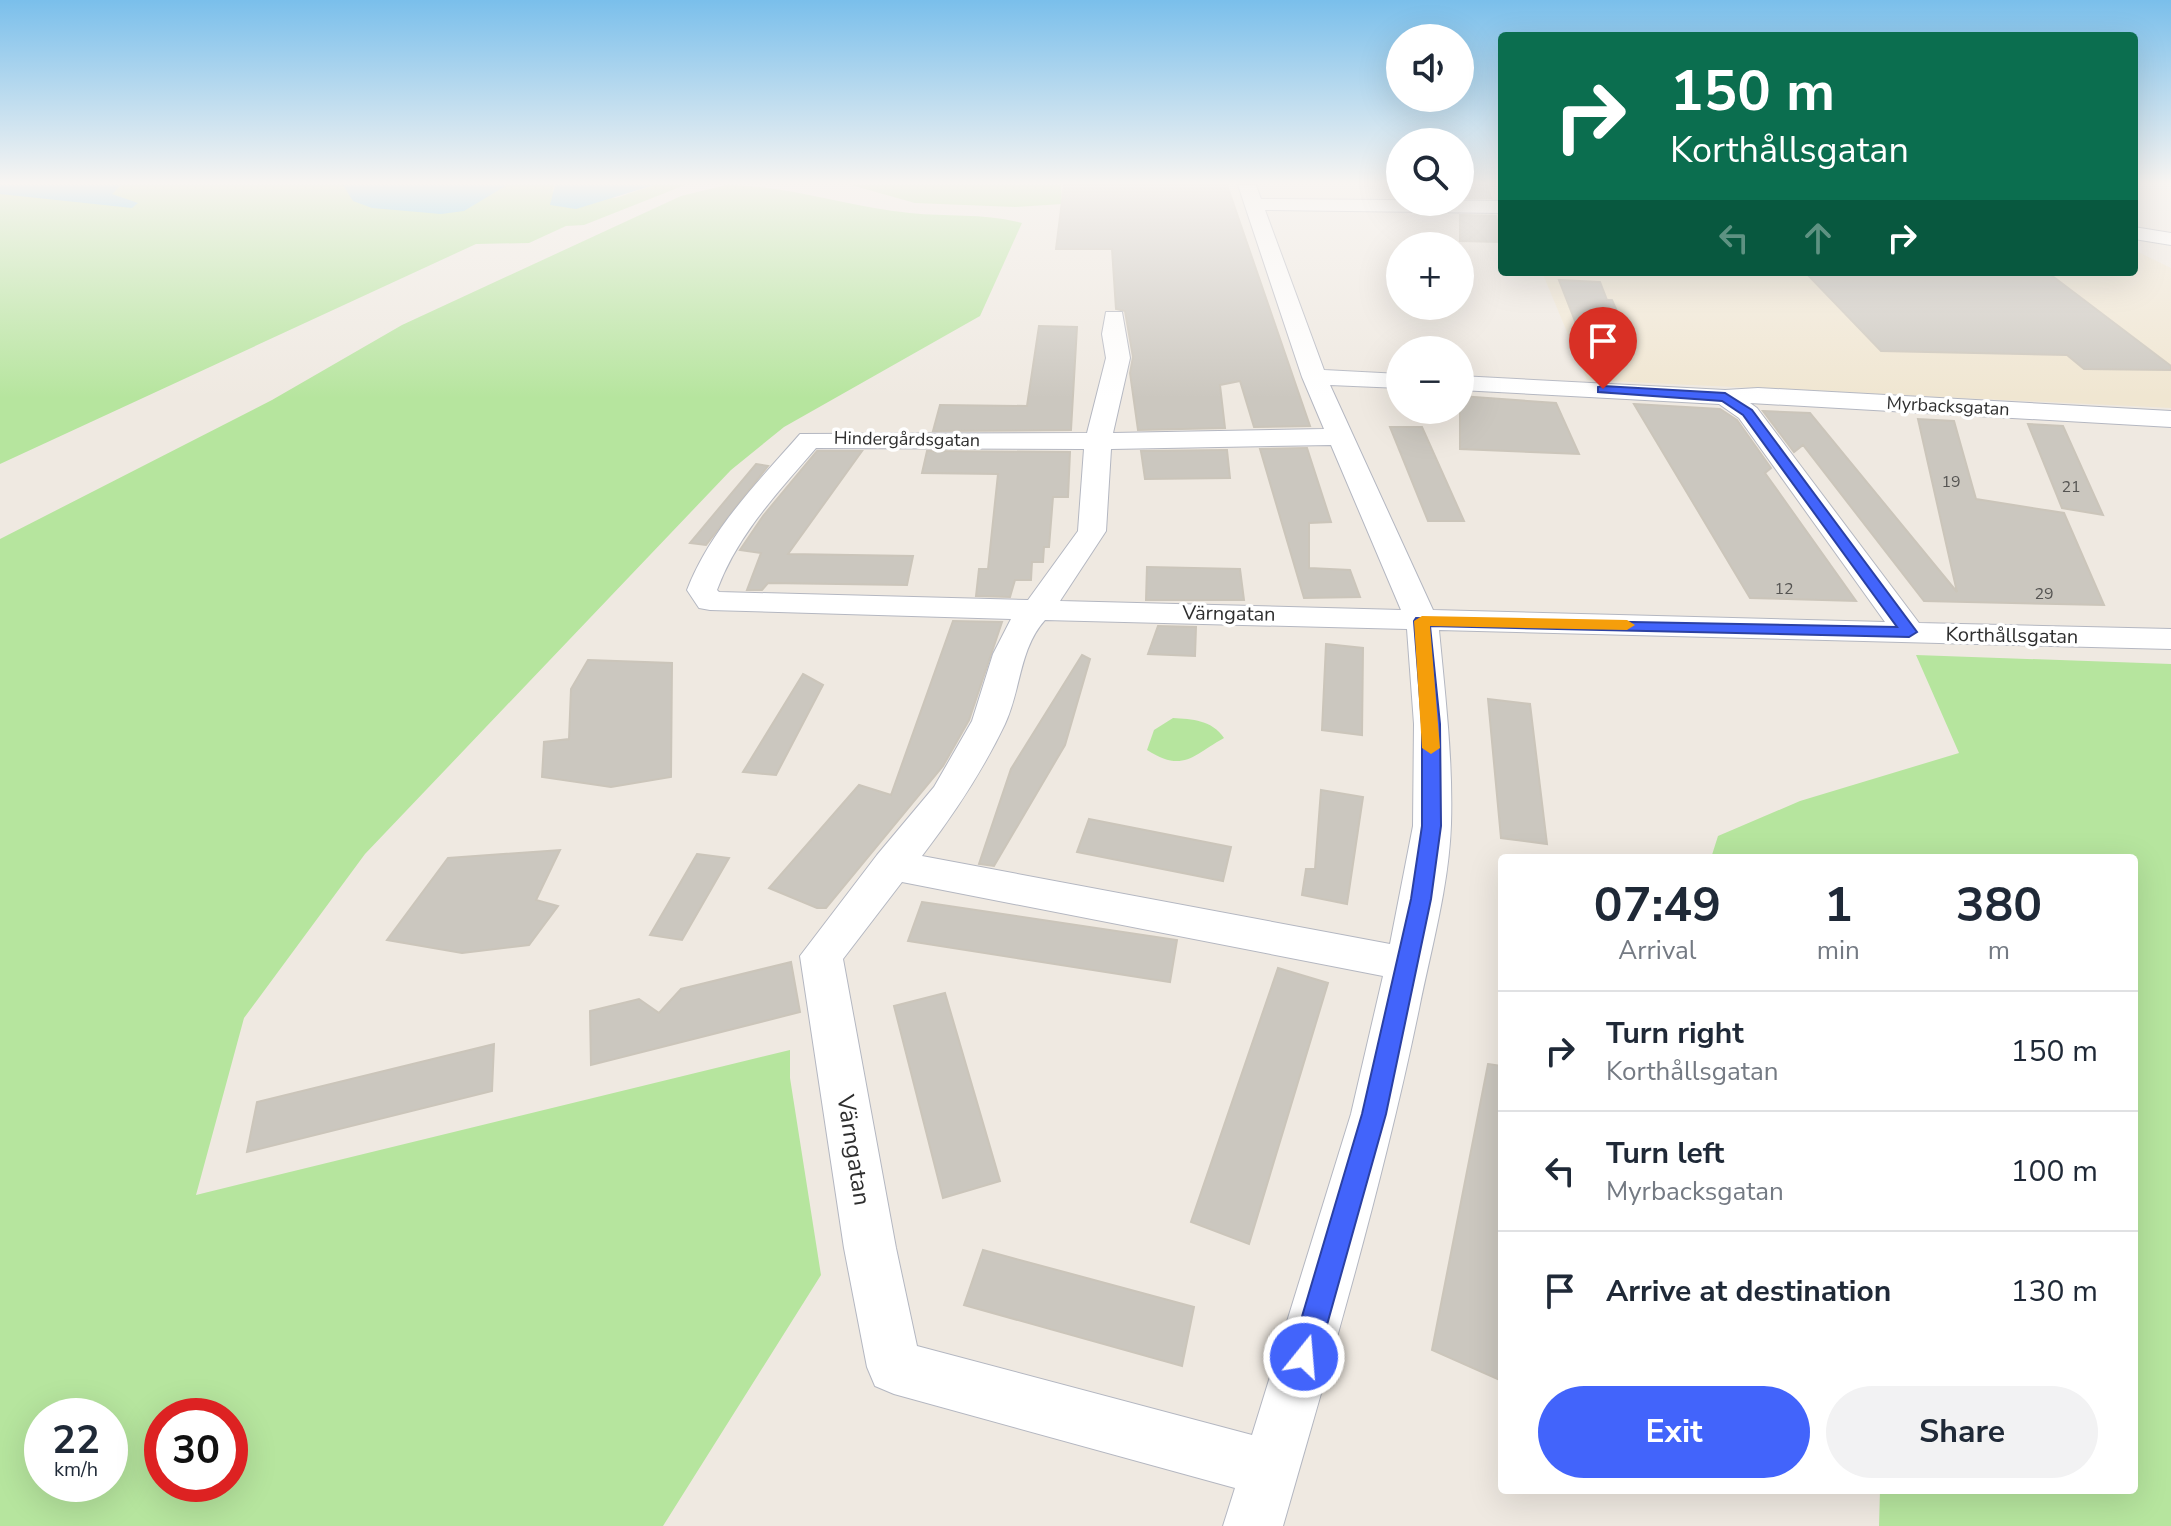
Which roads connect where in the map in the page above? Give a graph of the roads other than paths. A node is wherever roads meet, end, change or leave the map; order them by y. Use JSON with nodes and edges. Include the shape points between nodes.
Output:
{"nodes":[{"id":1,"x":1272,"y":256,"type":"edge"},
{"id":2,"x":1114,"y":317,"type":"dead end"},
{"id":3,"x":1314,"y":377,"type":"junction"},
{"id":4,"x":1386,"y":380,"type":"edge"},
{"id":5,"x":1474,"y":384,"type":"edge"},
{"id":6,"x":1725,"y":397,"type":"junction"},
{"id":7,"x":2171,"y":419,"type":"edge"},
{"id":8,"x":1340,"y":437,"type":"junction"},
{"id":9,"x":1098,"y":441,"type":"junction"},
{"id":10,"x":1037,"y":609,"type":"junction"},
{"id":11,"x":1422,"y":621,"type":"junction"},
{"id":12,"x":1909,"y":632,"type":"junction"},
{"id":13,"x":2171,"y":639,"type":"edge"},
{"id":14,"x":891,"y":865,"type":"junction"},
{"id":15,"x":1407,"y":964,"type":"junction"},
{"id":16,"x":1270,"y":1469,"type":"junction"},
{"id":17,"x":1253,"y":1526,"type":"edge"}],
"edges":[{"from":1,"to":3,"type":"street"},
{"from":2,"to":9,"type":"street","name":"Värngatan","via":[[1118,358]]},
{"from":3,"to":4,"type":"street"},
{"from":3,"to":8,"type":"street"},
{"from":5,"to":6,"type":"street","name":"Myrbacksgatan"},
{"from":6,"to":7,"type":"street","name":"Myrbacksgatan"},
{"from":6,"to":12,"type":"street","via":[[1748,413]]},
{"from":8,"to":9,"type":"street","name":"Hindergårdsgatan"},
{"from":8,"to":11,"type":"street"},
{"from":9,"to":10,"type":"street","name":"Värngatan","via":[[1092,531]]},
{"from":9,"to":10,"type":"street","name":"Hindergårdsgatan","via":[[809,440],[753,507],[702,590],[710,601],[725,602]]},
{"from":10,"to":11,"type":"street","name":"Värngatan"},
{"from":10,"to":14,"type":"street","name":"Värngatan","via":[[1022,626],[989,721],[948,796]]},
{"from":11,"to":12,"type":"street","name":"Korthållsgatan"},
{"from":11,"to":15,"type":"street","via":[[1432,826]]},
{"from":12,"to":13,"type":"street","name":"Korthållsgatan"},
{"from":14,"to":15,"type":"street"},
{"from":14,"to":16,"type":"street","name":"Värngatan","via":[[821,956],[894,1367]]},
{"from":15,"to":16,"type":"street","via":[[1374,1114]]},
{"from":16,"to":17,"type":"street"}]}
